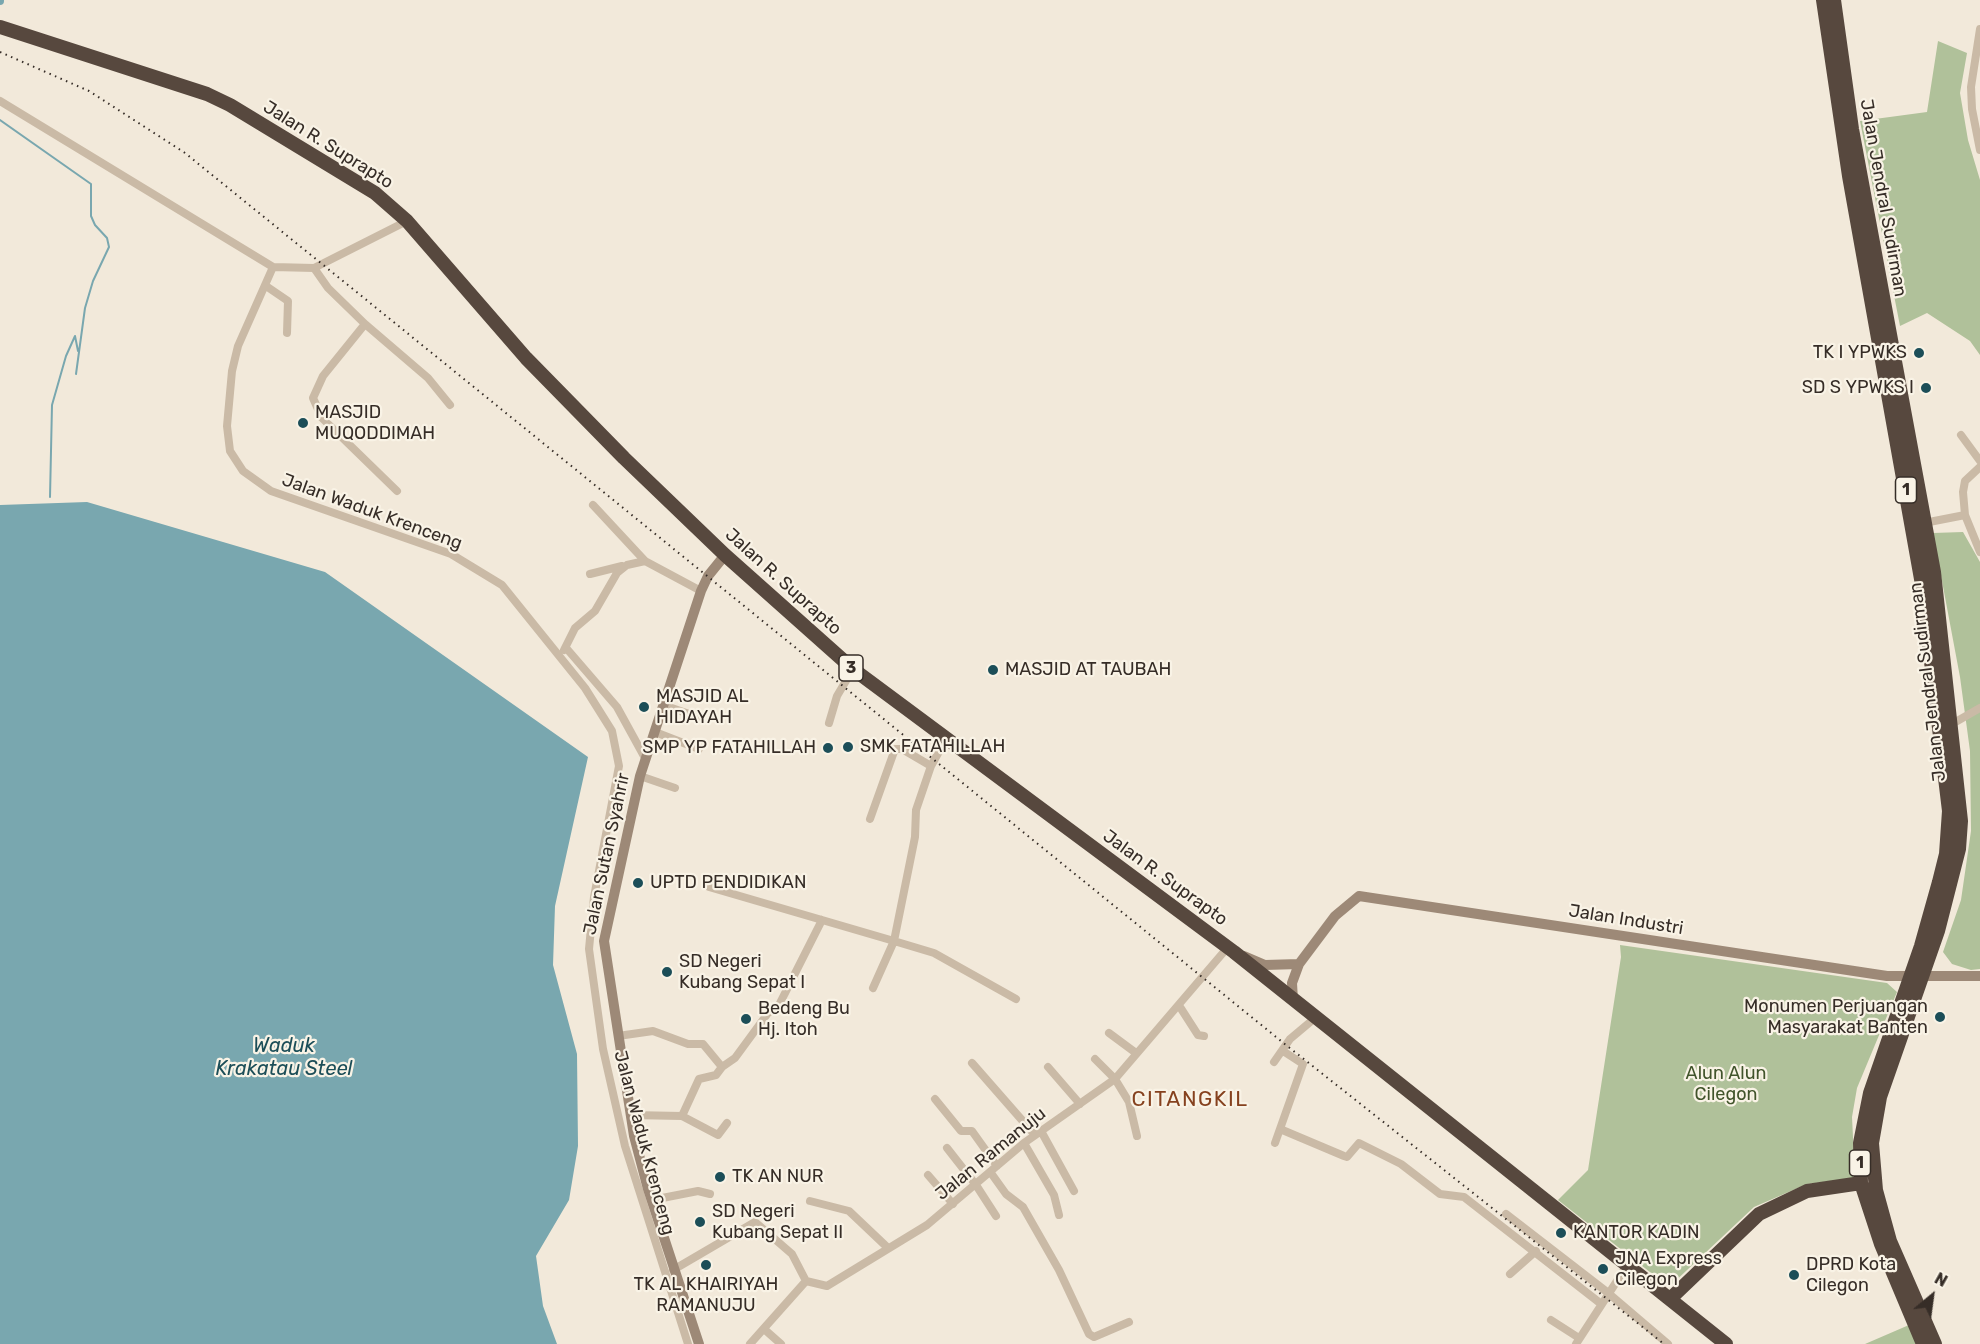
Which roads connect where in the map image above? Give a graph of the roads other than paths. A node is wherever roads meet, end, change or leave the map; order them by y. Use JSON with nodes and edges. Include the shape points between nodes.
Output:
{"nodes":[{"id":1,"x":1823,"y":0,"type":"edge"},
{"id":2,"x":1834,"y":0,"type":"edge"},
{"id":3,"x":1,"y":27,"type":"edge"},
{"id":4,"x":1979,"y":32,"type":"edge"},
{"id":5,"x":0,"y":101,"type":"edge"},
{"id":6,"x":1980,"y":150,"type":"edge"},
{"id":7,"x":407,"y":221,"type":"junction"},
{"id":8,"x":273,"y":267,"type":"junction"},
{"id":9,"x":314,"y":268,"type":"junction"},
{"id":10,"x":266,"y":286,"type":"junction"},
{"id":11,"x":365,"y":324,"type":"junction"},
{"id":12,"x":287,"y":333,"type":"dead end"},
{"id":13,"x":450,"y":405,"type":"dead end"},
{"id":14,"x":1961,"y":435,"type":"dead end"},
{"id":15,"x":1980,"y":461,"type":"edge"},
{"id":16,"x":1980,"y":467,"type":"edge"},
{"id":17,"x":397,"y":491,"type":"dead end"},
{"id":18,"x":593,"y":505,"type":"dead end"},
{"id":19,"x":1965,"y":515,"type":"junction"},
{"id":20,"x":1924,"y":523,"type":"junction"},
{"id":21,"x":1980,"y":552,"type":"edge"},
{"id":22,"x":725,"y":555,"type":"junction"},
{"id":23,"x":645,"y":561,"type":"junction"},
{"id":24,"x":627,"y":565,"type":"junction"},
{"id":25,"x":590,"y":574,"type":"dead end"},
{"id":26,"x":701,"y":591,"type":"junction"},
{"id":27,"x":567,"y":649,"type":"junction"},
{"id":28,"x":558,"y":654,"type":"junction"},
{"id":29,"x":853,"y":669,"type":"junction"},
{"id":30,"x":663,"y":705,"type":"junction"},
{"id":31,"x":1980,"y":708,"type":"edge"},
{"id":32,"x":698,"y":717,"type":"dead end"},
{"id":33,"x":829,"y":723,"type":"dead end"},
{"id":34,"x":1952,"y":724,"type":"junction"},
{"id":35,"x":654,"y":732,"type":"junction"},
{"id":36,"x":946,"y":739,"type":"junction"},
{"id":37,"x":701,"y":744,"type":"dead end"},
{"id":38,"x":645,"y":758,"type":"junction"},
{"id":39,"x":931,"y":766,"type":"junction"},
{"id":40,"x":640,"y":776,"type":"junction"},
{"id":41,"x":675,"y":788,"type":"dead end"},
{"id":42,"x":870,"y":819,"type":"dead end"},
{"id":43,"x":709,"y":887,"type":"dead end"},
{"id":44,"x":822,"y":920,"type":"junction"},
{"id":45,"x":894,"y":941,"type":"junction"},
{"id":46,"x":1231,"y":949,"type":"junction"},
{"id":47,"x":1299,"y":964,"type":"junction"},
{"id":48,"x":1980,"y":976,"type":"edge"},
{"id":49,"x":1909,"y":977,"type":"junction"},
{"id":50,"x":1924,"y":978,"type":"junction"},
{"id":51,"x":873,"y":988,"type":"dead end"},
{"id":52,"x":1016,"y":999,"type":"dead end"},
{"id":53,"x":1293,"y":1000,"type":"junction"},
{"id":54,"x":1180,"y":1007,"type":"junction"},
{"id":55,"x":1315,"y":1018,"type":"junction"},
{"id":56,"x":1109,"y":1033,"type":"dead end"},
{"id":57,"x":618,"y":1036,"type":"junction"},
{"id":58,"x":1204,"y":1036,"type":"dead end"},
{"id":59,"x":1283,"y":1051,"type":"junction"},
{"id":60,"x":1136,"y":1053,"type":"junction"},
{"id":61,"x":1095,"y":1059,"type":"dead end"},
{"id":62,"x":1274,"y":1062,"type":"dead end"},
{"id":63,"x":972,"y":1063,"type":"dead end"},
{"id":64,"x":1048,"y":1066,"type":"dead end"},
{"id":65,"x":722,"y":1067,"type":"junction"},
{"id":66,"x":1115,"y":1079,"type":"junction"},
{"id":67,"x":935,"y":1099,"type":"dead end"},
{"id":68,"x":1080,"y":1104,"type":"junction"},
{"id":69,"x":630,"y":1115,"type":"junction"},
{"id":70,"x":682,"y":1116,"type":"junction"},
{"id":71,"x":727,"y":1123,"type":"dead end"},
{"id":72,"x":1280,"y":1129,"type":"junction"},
{"id":73,"x":1038,"y":1133,"type":"junction"},
{"id":74,"x":1137,"y":1136,"type":"dead end"},
{"id":75,"x":1024,"y":1143,"type":"junction"},
{"id":76,"x":1275,"y":1143,"type":"dead end"},
{"id":77,"x":947,"y":1148,"type":"dead end"},
{"id":78,"x":997,"y":1166,"type":"junction"},
{"id":79,"x":991,"y":1173,"type":"junction"},
{"id":80,"x":928,"y":1175,"type":"dead end"},
{"id":81,"x":1861,"y":1183,"type":"junction"},
{"id":82,"x":976,"y":1185,"type":"junction"},
{"id":83,"x":1074,"y":1191,"type":"dead end"},
{"id":84,"x":710,"y":1194,"type":"dead end"},
{"id":85,"x":652,"y":1200,"type":"junction"},
{"id":86,"x":810,"y":1201,"type":"dead end"},
{"id":87,"x":953,"y":1204,"type":"junction"},
{"id":88,"x":1506,"y":1214,"type":"dead end"},
{"id":89,"x":1059,"y":1215,"type":"dead end"},
{"id":90,"x":996,"y":1216,"type":"dead end"},
{"id":91,"x":888,"y":1248,"type":"junction"},
{"id":92,"x":1536,"y":1251,"type":"junction"},
{"id":93,"x":1628,"y":1264,"type":"junction"},
{"id":94,"x":673,"y":1270,"type":"junction"},
{"id":95,"x":1509,"y":1274,"type":"dead end"},
{"id":96,"x":806,"y":1281,"type":"junction"},
{"id":97,"x":1607,"y":1292,"type":"junction"},
{"id":98,"x":1671,"y":1298,"type":"junction"},
{"id":99,"x":1600,"y":1303,"type":"junction"},
{"id":100,"x":1551,"y":1320,"type":"dead end"},
{"id":101,"x":1129,"y":1322,"type":"dead end"},
{"id":102,"x":764,"y":1329,"type":"junction"},
{"id":103,"x":1578,"y":1341,"type":"edge"},
{"id":104,"x":688,"y":1344,"type":"edge"},
{"id":105,"x":699,"y":1344,"type":"edge"},
{"id":106,"x":750,"y":1344,"type":"edge"},
{"id":107,"x":781,"y":1344,"type":"edge"},
{"id":108,"x":1668,"y":1344,"type":"edge"},
{"id":109,"x":1726,"y":1344,"type":"edge"},
{"id":110,"x":1923,"y":1344,"type":"edge"},
{"id":111,"x":1935,"y":1344,"type":"edge"}],
"edges":[{"from":1,"to":49,"type":"highway","name":"Jalan Jendral Sudirman","number":"1","via":[[1849,176],[1921,579],[1949,811],[1946,854]]},
{"from":2,"to":20,"type":"highway","name":"Jalan Jendral Sudirman","number":"1","via":[[1852,129]]},
{"from":3,"to":7,"type":"highway","name":"Jalan R. Suprapto","number":"3","via":[[207,94],[367,187]]},
{"from":4,"to":6,"type":"street","via":[[1971,87]]},
{"from":5,"to":8,"type":"street"},
{"from":7,"to":9,"type":"street"},
{"from":7,"to":22,"type":"highway","name":"Jalan R. Suprapto","number":"3","via":[[526,358]]},
{"from":8,"to":9,"type":"street"},
{"from":8,"to":10,"type":"street","name":"Jalan Waduk Krenceng"},
{"from":9,"to":11,"type":"street","via":[[328,288]]},
{"from":10,"to":12,"type":"street","via":[[288,301]]},
{"from":10,"to":28,"type":"street","name":"Jalan Waduk Krenceng","via":[[238,346],[228,402],[230,451],[243,471],[271,491],[451,555],[482,573],[502,585]]},
{"from":11,"to":13,"type":"street","via":[[428,378]]},
{"from":11,"to":17,"type":"street","via":[[323,376],[313,398],[322,418]]},
{"from":14,"to":15,"type":"street"},
{"from":16,"to":19,"type":"street","via":[[1965,481]]},
{"from":18,"to":23,"type":"street"},
{"from":19,"to":20,"type":"street"},
{"from":19,"to":21,"type":"street"},
{"from":20,"to":34,"type":"highway","name":"Jalan Jendral Sudirman","number":"1","via":[[1934,572]]},
{"from":22,"to":26,"type":"street","name":"Jalan Sutan Syahrir"},
{"from":22,"to":29,"type":"highway","name":"Jalan R. Suprapto","number":"3"},
{"from":23,"to":24,"type":"street"},
{"from":23,"to":26,"type":"street"},
{"from":24,"to":25,"type":"street"},
{"from":24,"to":27,"type":"street","via":[[614,577],[595,611],[575,628]]},
{"from":26,"to":30,"type":"street","name":"Jalan Sutan Syahrir"},
{"from":27,"to":28,"type":"street"},
{"from":27,"to":38,"type":"street","via":[[617,707]]},
{"from":28,"to":104,"type":"street","name":"Jalan Waduk Krenceng","via":[[585,688],[616,742],[619,772],[594,897],[589,949],[603,1050],[625,1146]]},
{"from":29,"to":33,"type":"street","via":[[837,696]]},
{"from":29,"to":36,"type":"highway","name":"Jalan R. Suprapto","number":"3"},
{"from":30,"to":32,"type":"street"},
{"from":30,"to":35,"type":"street","name":"Jalan Sutan Syahrir"},
{"from":31,"to":34,"type":"street"},
{"from":34,"to":50,"type":"highway","name":"Jalan Jendral Sudirman","number":"1","via":[[1961,821],[1959,849]]},
{"from":35,"to":37,"type":"street","via":[[699,749]]},
{"from":35,"to":38,"type":"street","name":"Jalan Sutan Syahrir"},
{"from":36,"to":39,"type":"street"},
{"from":36,"to":46,"type":"highway","name":"Jalan R. Suprapto","number":"3"},
{"from":38,"to":40,"type":"street","name":"Jalan Sutan Syahrir"},
{"from":39,"to":42,"type":"street","via":[[895,749]]},
{"from":39,"to":45,"type":"street","via":[[916,810],[915,837]]},
{"from":40,"to":41,"type":"street"},
{"from":40,"to":57,"type":"street","name":"Jalan Sutan Syahrir","via":[[604,940]]},
{"from":43,"to":44,"type":"street"},
{"from":44,"to":45,"type":"street"},
{"from":44,"to":65,"type":"street","via":[[779,1005],[768,1013],[735,1058]]},
{"from":45,"to":51,"type":"street"},
{"from":45,"to":52,"type":"street","via":[[934,952]]},
{"from":46,"to":47,"type":"street","via":[[1265,965]]},
{"from":46,"to":53,"type":"highway","name":"Jalan R. Suprapto","number":"3"},
{"from":46,"to":54,"type":"street","name":"Jalan Ramanuju"},
{"from":47,"to":49,"type":"street","name":"Jalan Industri","via":[[1335,916],[1359,896]]},
{"from":47,"to":53,"type":"street","name":"Jalan Industri","via":[[1292,983]]},
{"from":48,"to":50,"type":"street","name":"Jalan Industri"},
{"from":49,"to":50,"type":"street","name":"Jalan Industri"},
{"from":49,"to":81,"type":"highway","name":"Jalan Jendral Sudirman","number":"1","via":[[1862,1124]]},
{"from":50,"to":111,"type":"highway","name":"Jalan Jendral Sudirman","number":"1","via":[[1880,1097],[1872,1163],[1890,1241]]},
{"from":53,"to":55,"type":"highway","name":"Jalan R. Suprapto","number":"3"},
{"from":54,"to":58,"type":"street","via":[[1198,1035]]},
{"from":54,"to":60,"type":"street","name":"Jalan Ramanuju"},
{"from":55,"to":59,"type":"street","via":[[1290,1039]]},
{"from":55,"to":93,"type":"highway","name":"Jalan R. Suprapto","number":"3"},
{"from":56,"to":60,"type":"street"},
{"from":57,"to":65,"type":"street","via":[[653,1031],[688,1044],[703,1044]]},
{"from":57,"to":69,"type":"street","name":"Jalan Sutan Syahrir"},
{"from":59,"to":62,"type":"street"},
{"from":59,"to":72,"type":"street","via":[[1303,1064]]},
{"from":60,"to":66,"type":"street","name":"Jalan Ramanuju"},
{"from":61,"to":66,"type":"street"},
{"from":63,"to":73,"type":"street"},
{"from":64,"to":68,"type":"street"},
{"from":65,"to":70,"type":"street","via":[[716,1075],[699,1079]]},
{"from":66,"to":68,"type":"street","name":"Jalan Ramanuju"},
{"from":66,"to":74,"type":"street","via":[[1129,1102]]},
{"from":67,"to":78,"type":"street","via":[[961,1131],[972,1131]]},
{"from":68,"to":73,"type":"street","name":"Jalan Ramanuju"},
{"from":69,"to":70,"type":"street"},
{"from":69,"to":85,"type":"street","name":"Jalan Sutan Syahrir"},
{"from":70,"to":71,"type":"street","via":[[718,1135]]},
{"from":72,"to":76,"type":"street"},
{"from":72,"to":92,"type":"street","via":[[1347,1157],[1357,1143],[1369,1148],[1401,1164],[1440,1194],[1464,1197]]},
{"from":73,"to":75,"type":"street","name":"Jalan Ramanuju"},
{"from":73,"to":83,"type":"street"},
{"from":75,"to":78,"type":"street","name":"Jalan Ramanuju"},
{"from":75,"to":89,"type":"street","via":[[1054,1196]]},
{"from":77,"to":82,"type":"street"},
{"from":78,"to":79,"type":"street","name":"Jalan Ramanuju"},
{"from":79,"to":82,"type":"street","name":"Jalan Ramanuju"},
{"from":79,"to":101,"type":"street","via":[[1006,1194],[1023,1207],[1089,1334],[1094,1337]]},
{"from":80,"to":87,"type":"street"},
{"from":81,"to":98,"type":"highway","via":[[1807,1191],[1759,1214]]},
{"from":81,"to":110,"type":"highway","name":"Jalan Jendral Sudirman","number":"1","via":[[1881,1244]]},
{"from":82,"to":87,"type":"street","name":"Jalan Ramanuju"},
{"from":82,"to":90,"type":"street"},
{"from":84,"to":85,"type":"street","via":[[698,1191]]},
{"from":85,"to":94,"type":"street","name":"Jalan Sutan Syahrir"},
{"from":86,"to":91,"type":"street","via":[[849,1211]]},
{"from":87,"to":91,"type":"street","name":"Jalan Ramanuju"},
{"from":88,"to":97,"type":"street"},
{"from":91,"to":96,"type":"street","name":"Jalan Ramanuju","via":[[827,1286]]},
{"from":92,"to":95,"type":"street"},
{"from":92,"to":99,"type":"street"},
{"from":93,"to":97,"type":"street"},
{"from":93,"to":98,"type":"highway","name":"Jalan R. Suprapto","number":"3"},
{"from":94,"to":96,"type":"street","via":[[755,1222],[792,1254]]},
{"from":94,"to":105,"type":"street","name":"Jalan Sutan Syahrir"},
{"from":96,"to":102,"type":"street"},
{"from":97,"to":99,"type":"street"},
{"from":97,"to":108,"type":"street"},
{"from":98,"to":109,"type":"highway","name":"Jalan R. Suprapto","number":"3"},
{"from":99,"to":103,"type":"street"},
{"from":100,"to":103,"type":"street"},
{"from":102,"to":106,"type":"street"},
{"from":102,"to":107,"type":"street"}]}
